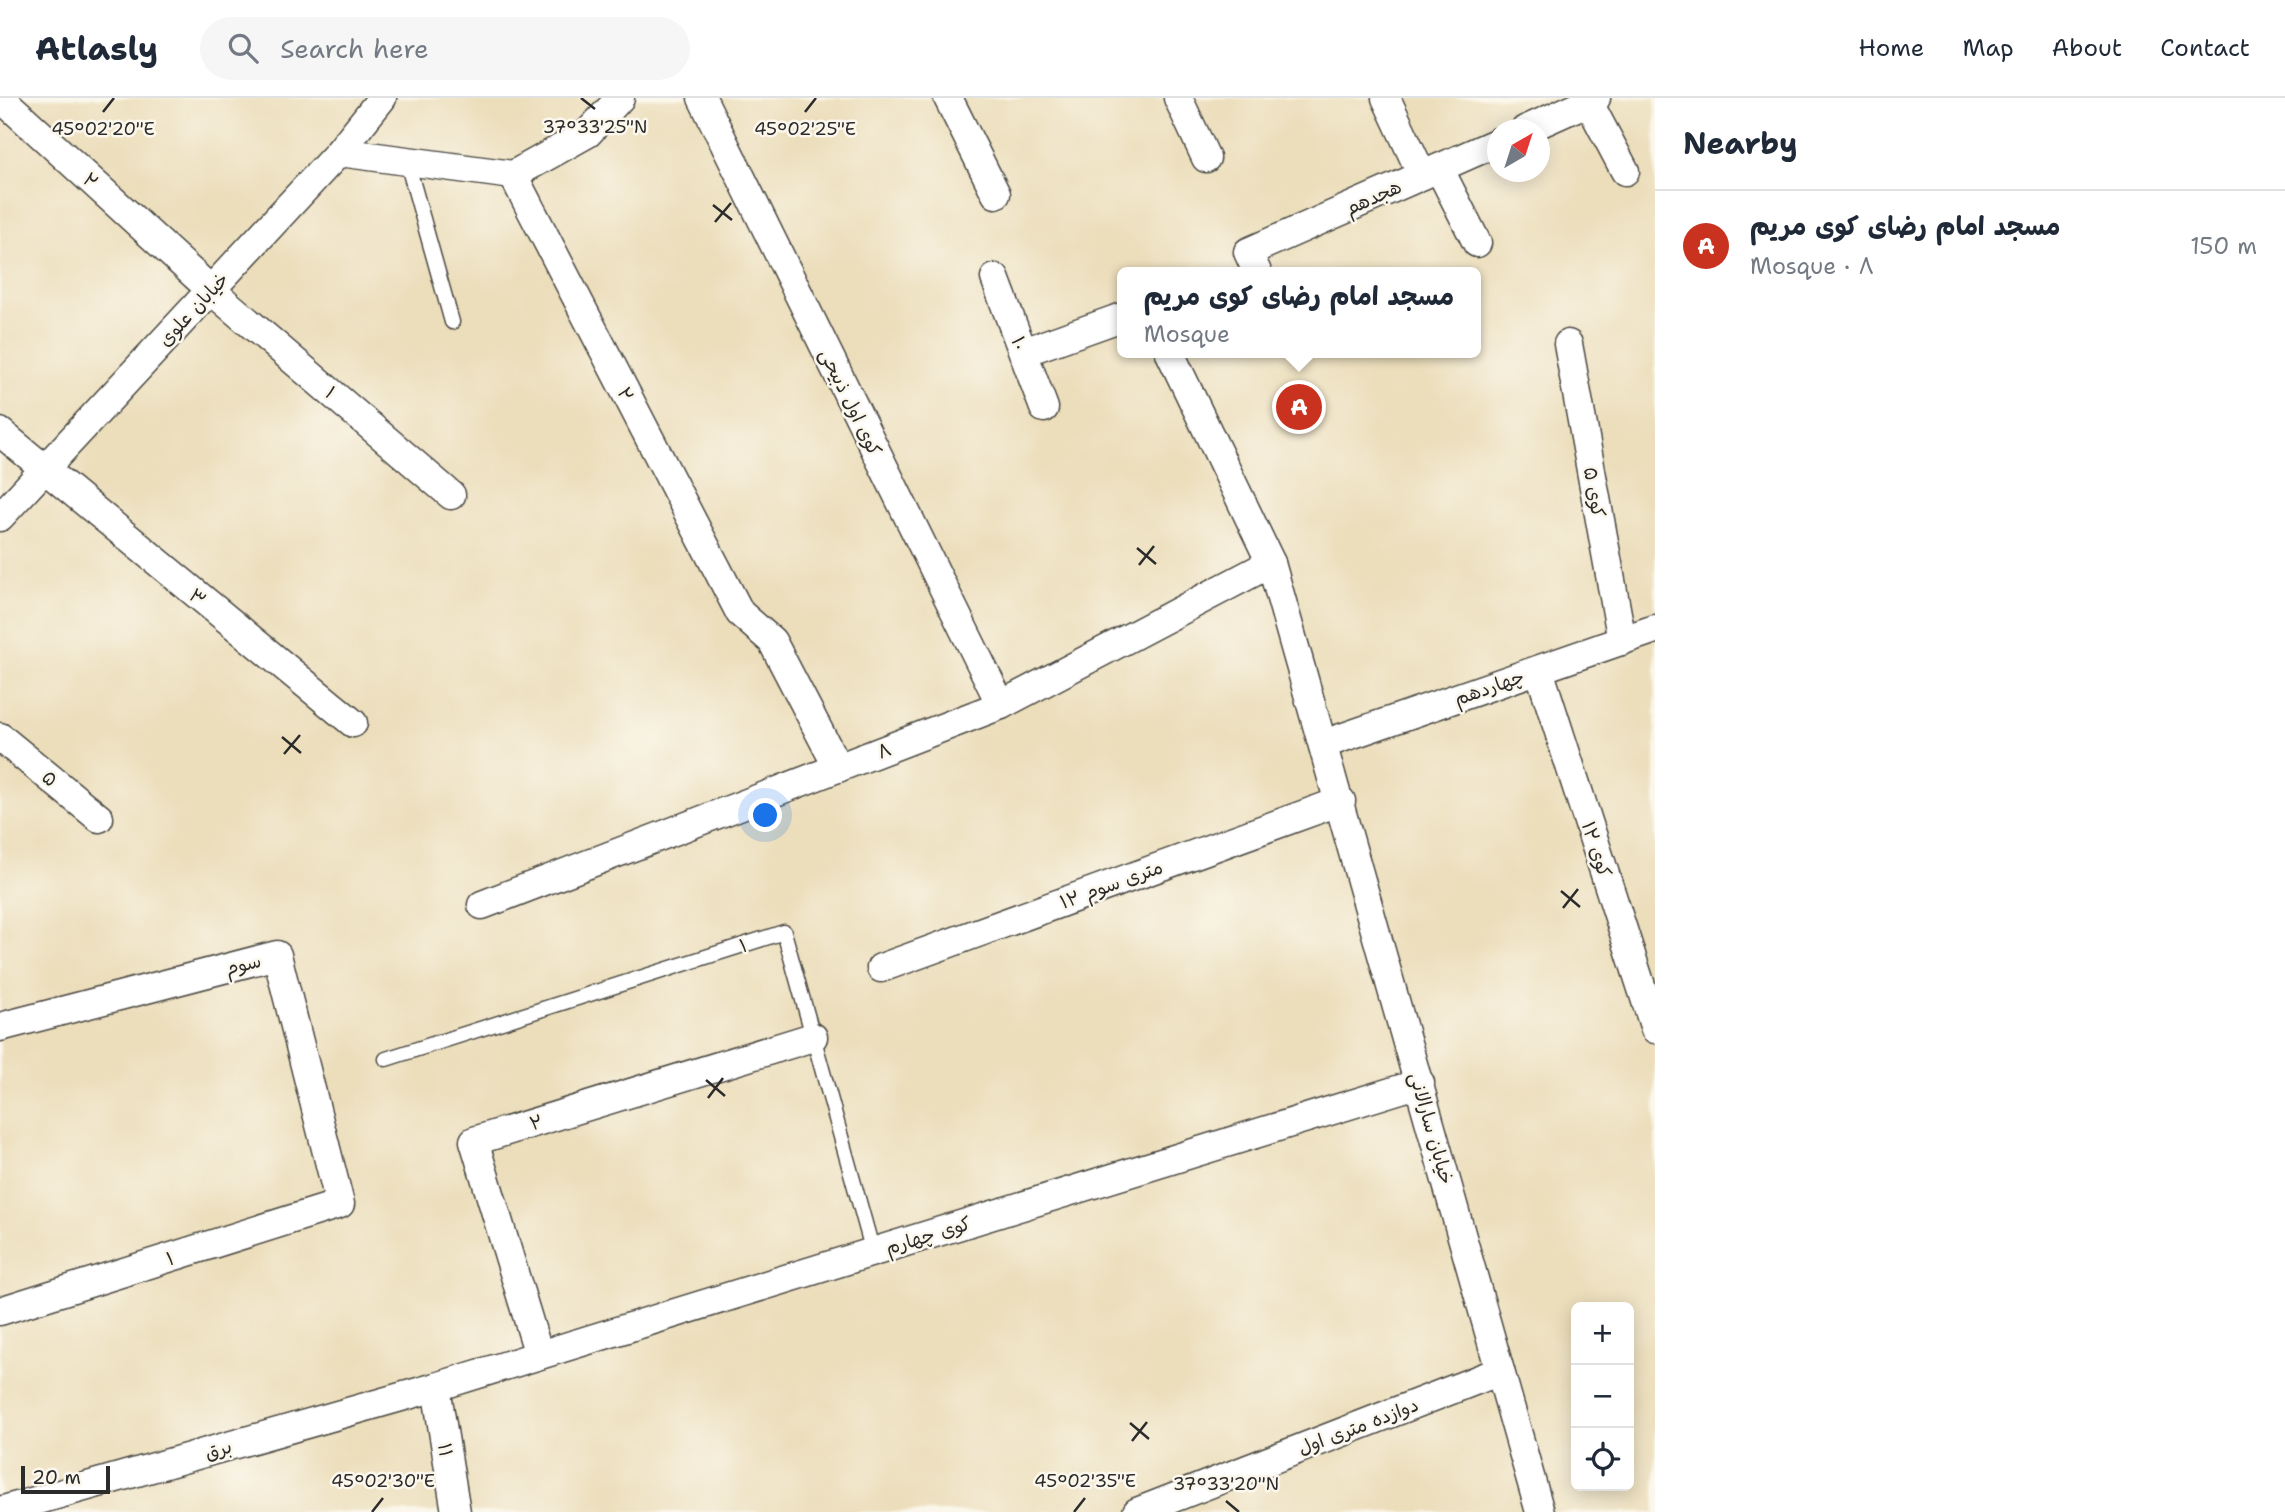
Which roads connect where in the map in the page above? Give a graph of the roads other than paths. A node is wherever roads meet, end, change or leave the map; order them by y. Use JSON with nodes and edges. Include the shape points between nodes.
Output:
{"nodes":[{"id":1,"x":1,"y":98,"type":"edge"},
{"id":2,"x":382,"y":98,"type":"edge"},
{"id":3,"x":620,"y":98,"type":"edge"},
{"id":4,"x":702,"y":98,"type":"edge"},
{"id":5,"x":948,"y":98,"type":"edge"},
{"id":6,"x":1178,"y":98,"type":"edge"},
{"id":7,"x":1386,"y":98,"type":"edge"},
{"id":8,"x":1592,"y":100,"type":"edge"},
{"id":9,"x":1550,"y":119,"type":"edge"},
{"id":10,"x":1487,"y":146,"type":"edge"},
{"id":11,"x":339,"y":152,"type":"junction"},
{"id":12,"x":1206,"y":158,"type":"dead end"},
{"id":13,"x":407,"y":162,"type":"junction"},
{"id":14,"x":1431,"y":171,"type":"junction"},
{"id":15,"x":1625,"y":171,"type":"dead end"},
{"id":16,"x":513,"y":175,"type":"junction"},
{"id":17,"x":996,"y":194,"type":"dead end"},
{"id":18,"x":1477,"y":243,"type":"dead end"},
{"id":19,"x":1252,"y":262,"type":"edge"},
{"id":20,"x":995,"y":278,"type":"dead end"},
{"id":21,"x":211,"y":290,"type":"junction"},
{"id":22,"x":1117,"y":319,"type":"edge"},
{"id":23,"x":452,"y":322,"type":"dead end"},
{"id":24,"x":1568,"y":344,"type":"dead end"},
{"id":25,"x":1024,"y":352,"type":"junction"},
{"id":26,"x":1172,"y":358,"type":"edge"},
{"id":27,"x":1044,"y":408,"type":"dead end"},
{"id":28,"x":0,"y":432,"type":"edge"},
{"id":29,"x":44,"y":470,"type":"junction"},
{"id":30,"x":451,"y":495,"type":"dead end"},
{"id":31,"x":0,"y":517,"type":"edge"},
{"id":32,"x":1271,"y":563,"type":"junction"},
{"id":33,"x":1655,"y":629,"type":"edge"},
{"id":34,"x":1622,"y":641,"type":"junction"},
{"id":35,"x":1539,"y":670,"type":"junction"},
{"id":36,"x":1001,"y":705,"type":"junction"},
{"id":37,"x":353,"y":723,"type":"dead end"},
{"id":38,"x":0,"y":737,"type":"edge"},
{"id":39,"x":1324,"y":744,"type":"junction"},
{"id":40,"x":838,"y":768,"type":"junction"},
{"id":41,"x":1341,"y":801,"type":"junction"},
{"id":42,"x":99,"y":818,"type":"dead end"},
{"id":43,"x":482,"y":905,"type":"dead end"},
{"id":44,"x":881,"y":968,"type":"dead end"},
{"id":45,"x":0,"y":1027,"type":"edge"},
{"id":46,"x":1655,"y":1029,"type":"edge"},
{"id":47,"x":813,"y":1037,"type":"junction"},
{"id":48,"x":386,"y":1059,"type":"dead end"},
{"id":49,"x":1420,"y":1083,"type":"junction"},
{"id":50,"x":340,"y":1205,"type":"joint"},
{"id":51,"x":873,"y":1252,"type":"junction"},
{"id":52,"x":0,"y":1311,"type":"edge"},
{"id":53,"x":540,"y":1355,"type":"junction"},
{"id":54,"x":1500,"y":1371,"type":"junction"},
{"id":55,"x":436,"y":1387,"type":"junction"},
{"id":56,"x":0,"y":1511,"type":"edge"},
{"id":57,"x":456,"y":1512,"type":"edge"},
{"id":58,"x":1137,"y":1512,"type":"edge"},
{"id":59,"x":1540,"y":1512,"type":"edge"}],
"edges":[{"from":1,"to":21,"type":"street","name":"۲"},
{"from":2,"to":11,"type":"street","name":"خیابان علوی"},
{"from":3,"to":16,"type":"street","via":[[588,133]]},
{"from":4,"to":36,"type":"street","name":"کوی اول ذبیحی"},
{"from":5,"to":17,"type":"street"},
{"from":6,"to":12,"type":"street"},
{"from":7,"to":14,"type":"street"},
{"from":8,"to":9,"type":"street"},
{"from":8,"to":15,"type":"street"},
{"from":10,"to":14,"type":"street","name":"هجدهم"},
{"from":11,"to":13,"type":"street"},
{"from":11,"to":21,"type":"street","name":"خیابان علوی"},
{"from":13,"to":16,"type":"street"},
{"from":13,"to":23,"type":"lane"},
{"from":14,"to":18,"type":"street"},
{"from":14,"to":19,"type":"street","name":"هجدهم"},
{"from":16,"to":40,"type":"street","name":"۲","via":[[740,613],[772,642]]},
{"from":20,"to":25,"type":"street","name":"۱۰"},
{"from":21,"to":29,"type":"street","name":"خیابان علوی"},
{"from":21,"to":30,"type":"street","name":"۱"},
{"from":22,"to":25,"type":"street"},
{"from":24,"to":34,"type":"street","name":"کوی ۵"},
{"from":25,"to":27,"type":"street","name":"۱۰"},
{"from":26,"to":32,"type":"street","name":"خیابان سارالانی"},
{"from":28,"to":29,"type":"street","name":"۳"},
{"from":29,"to":31,"type":"street","name":"خیابان علوی"},
{"from":29,"to":37,"type":"street","name":"۳"},
{"from":32,"to":36,"type":"street","name":"۸"},
{"from":32,"to":39,"type":"street","name":"خیابان سارالانی"},
{"from":33,"to":34,"type":"street","name":"چهاردهم"},
{"from":34,"to":35,"type":"street","name":"چهاردهم"},
{"from":35,"to":39,"type":"street","name":"چهاردهم"},
{"from":35,"to":46,"type":"street","name":"کوی ۱۲"},
{"from":36,"to":40,"type":"street","name":"۸"},
{"from":38,"to":42,"type":"street","name":"۵"},
{"from":39,"to":41,"type":"street","name":"خیابان سارالانی"},
{"from":40,"to":43,"type":"street","name":"۸"},
{"from":41,"to":44,"type":"street","name":"۱۲ متری سوم"},
{"from":41,"to":49,"type":"street","name":"خیابان سارالانی"},
{"from":45,"to":50,"type":"street","name":"سوم","via":[[277,955]]},
{"from":47,"to":48,"type":"lane","name":"۱","via":[[784,932]]},
{"from":47,"to":51,"type":"lane","name":"۱"},
{"from":47,"to":53,"type":"street","name":"۲","via":[[474,1141]]},
{"from":49,"to":51,"type":"street","name":"کوی چهارم"},
{"from":49,"to":54,"type":"street","name":"خیابان سارالانی"},
{"from":50,"to":52,"type":"street","name":"۱"},
{"from":51,"to":53,"type":"street","name":"کوی چهارم"},
{"from":53,"to":55,"type":"street","name":"کوی چهارم"},
{"from":54,"to":58,"type":"street","name":"دوازده متری اول"},
{"from":54,"to":59,"type":"street","name":"خیابان سارالانی"},
{"from":55,"to":56,"type":"street","name":"برق"},
{"from":55,"to":57,"type":"street","name":"۱۱"}]}
